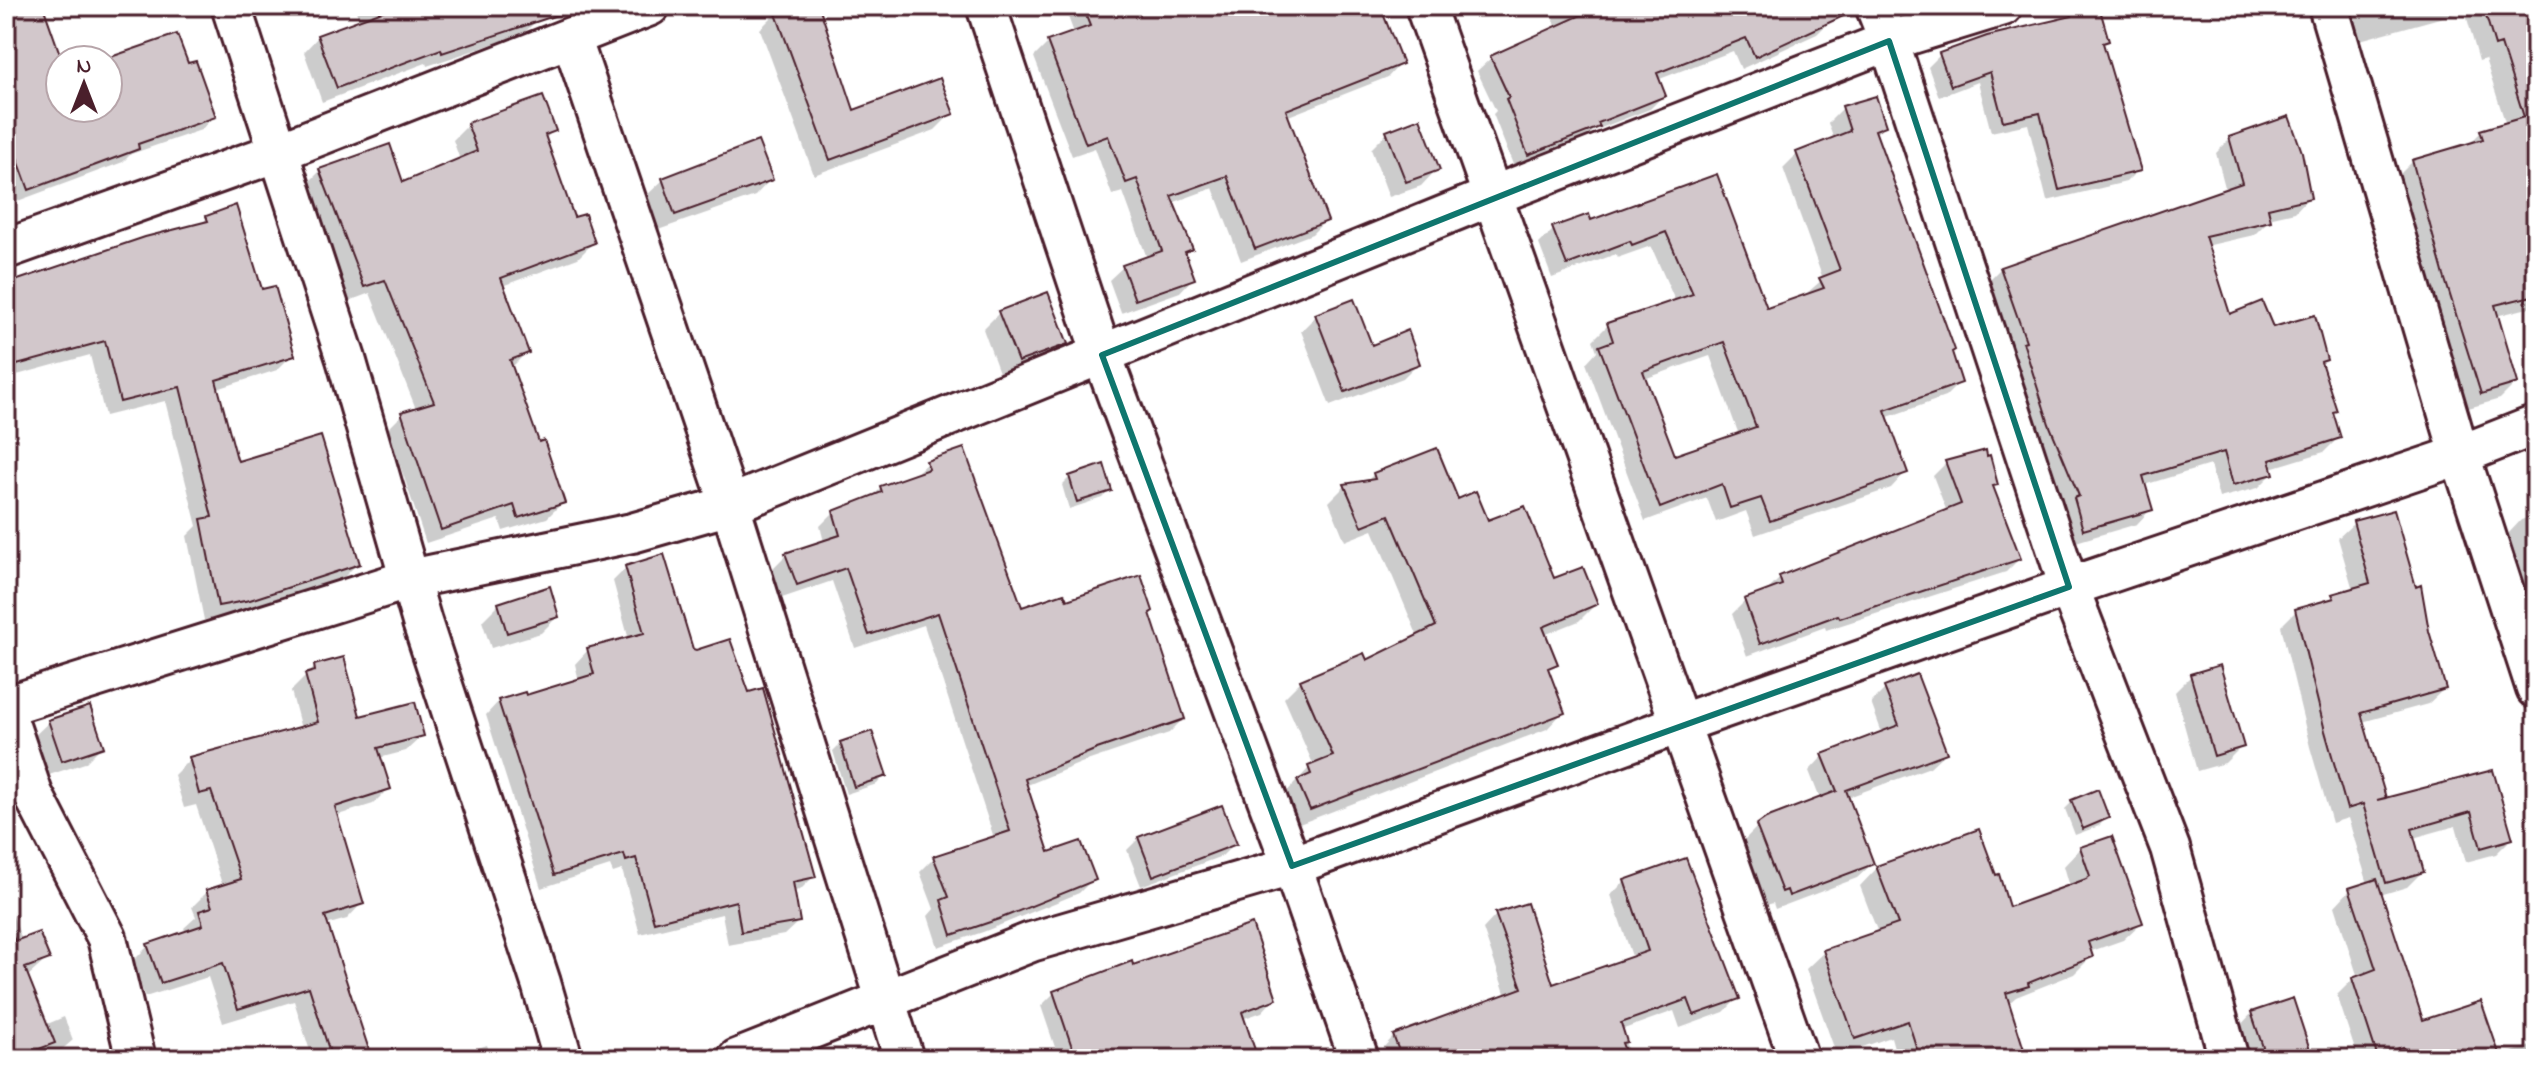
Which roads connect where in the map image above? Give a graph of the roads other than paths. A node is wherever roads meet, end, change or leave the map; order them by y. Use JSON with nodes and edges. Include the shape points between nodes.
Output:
{"nodes":[{"id":1,"x":231,"y":6,"type":"edge"},
{"id":2,"x":650,"y":6,"type":"edge"},
{"id":3,"x":986,"y":6,"type":"edge"},
{"id":4,"x":1425,"y":6,"type":"edge"},
{"id":5,"x":1875,"y":6,"type":"edge"},
{"id":6,"x":2003,"y":6,"type":"edge"},
{"id":7,"x":2328,"y":6,"type":"edge"},
{"id":8,"x":571,"y":37,"type":"junction"},
{"id":9,"x":1889,"y":41,"type":"junction"},
{"id":10,"x":278,"y":152,"type":"junction"},
{"id":11,"x":1492,"y":196,"type":"junction"},
{"id":12,"x":6,"y":249,"type":"edge"},
{"id":13,"x":1102,"y":355,"type":"junction"},
{"id":14,"x":2536,"y":425,"type":"edge"},
{"id":15,"x":2460,"y":455,"type":"junction"},
{"id":16,"x":730,"y":505,"type":"junction"},
{"id":17,"x":410,"y":579,"type":"junction"},
{"id":18,"x":2069,"y":587,"type":"junction"},
{"id":19,"x":2536,"y":689,"type":"edge"},
{"id":20,"x":6,"y":706,"type":"edge"},
{"id":21,"x":6,"y":714,"type":"edge"},
{"id":22,"x":1679,"y":724,"type":"junction"},
{"id":23,"x":1292,"y":866,"type":"junction"},
{"id":24,"x":884,"y":1002,"type":"junction"},
{"id":25,"x":136,"y":1059,"type":"edge"},
{"id":26,"x":563,"y":1059,"type":"edge"},
{"id":27,"x":737,"y":1059,"type":"edge"},
{"id":28,"x":904,"y":1059,"type":"edge"},
{"id":29,"x":1359,"y":1059,"type":"edge"},
{"id":30,"x":1799,"y":1059,"type":"edge"},
{"id":31,"x":2229,"y":1059,"type":"edge"}],
"edges":[{"from":1,"to":10,"type":"street"},
{"from":2,"to":8,"type":"street"},
{"from":3,"to":13,"type":"street"},
{"from":4,"to":11,"type":"street"},
{"from":5,"to":9,"type":"street"},
{"from":6,"to":9,"type":"street"},
{"from":7,"to":15,"type":"street"},
{"from":8,"to":10,"type":"street"},
{"from":8,"to":16,"type":"street"},
{"from":9,"to":11,"type":"street"},
{"from":9,"to":18,"type":"street"},
{"from":10,"to":12,"type":"street"},
{"from":10,"to":17,"type":"street"},
{"from":11,"to":13,"type":"street"},
{"from":11,"to":22,"type":"street"},
{"from":13,"to":16,"type":"street"},
{"from":13,"to":23,"type":"street"},
{"from":14,"to":15,"type":"street"},
{"from":15,"to":18,"type":"street"},
{"from":15,"to":19,"type":"street"},
{"from":16,"to":17,"type":"street","via":[[632,533]]},
{"from":16,"to":24,"type":"street"},
{"from":17,"to":20,"type":"street"},
{"from":17,"to":26,"type":"street"},
{"from":18,"to":22,"type":"street"},
{"from":18,"to":31,"type":"street","via":[[2170,848]]},
{"from":21,"to":25,"type":"street","via":[[33,794],[107,938]]},
{"from":22,"to":23,"type":"street"},
{"from":22,"to":30,"type":"street"},
{"from":23,"to":24,"type":"street","via":[[1031,942]]},
{"from":23,"to":29,"type":"street"},
{"from":24,"to":27,"type":"street"},
{"from":24,"to":28,"type":"street"}]}
